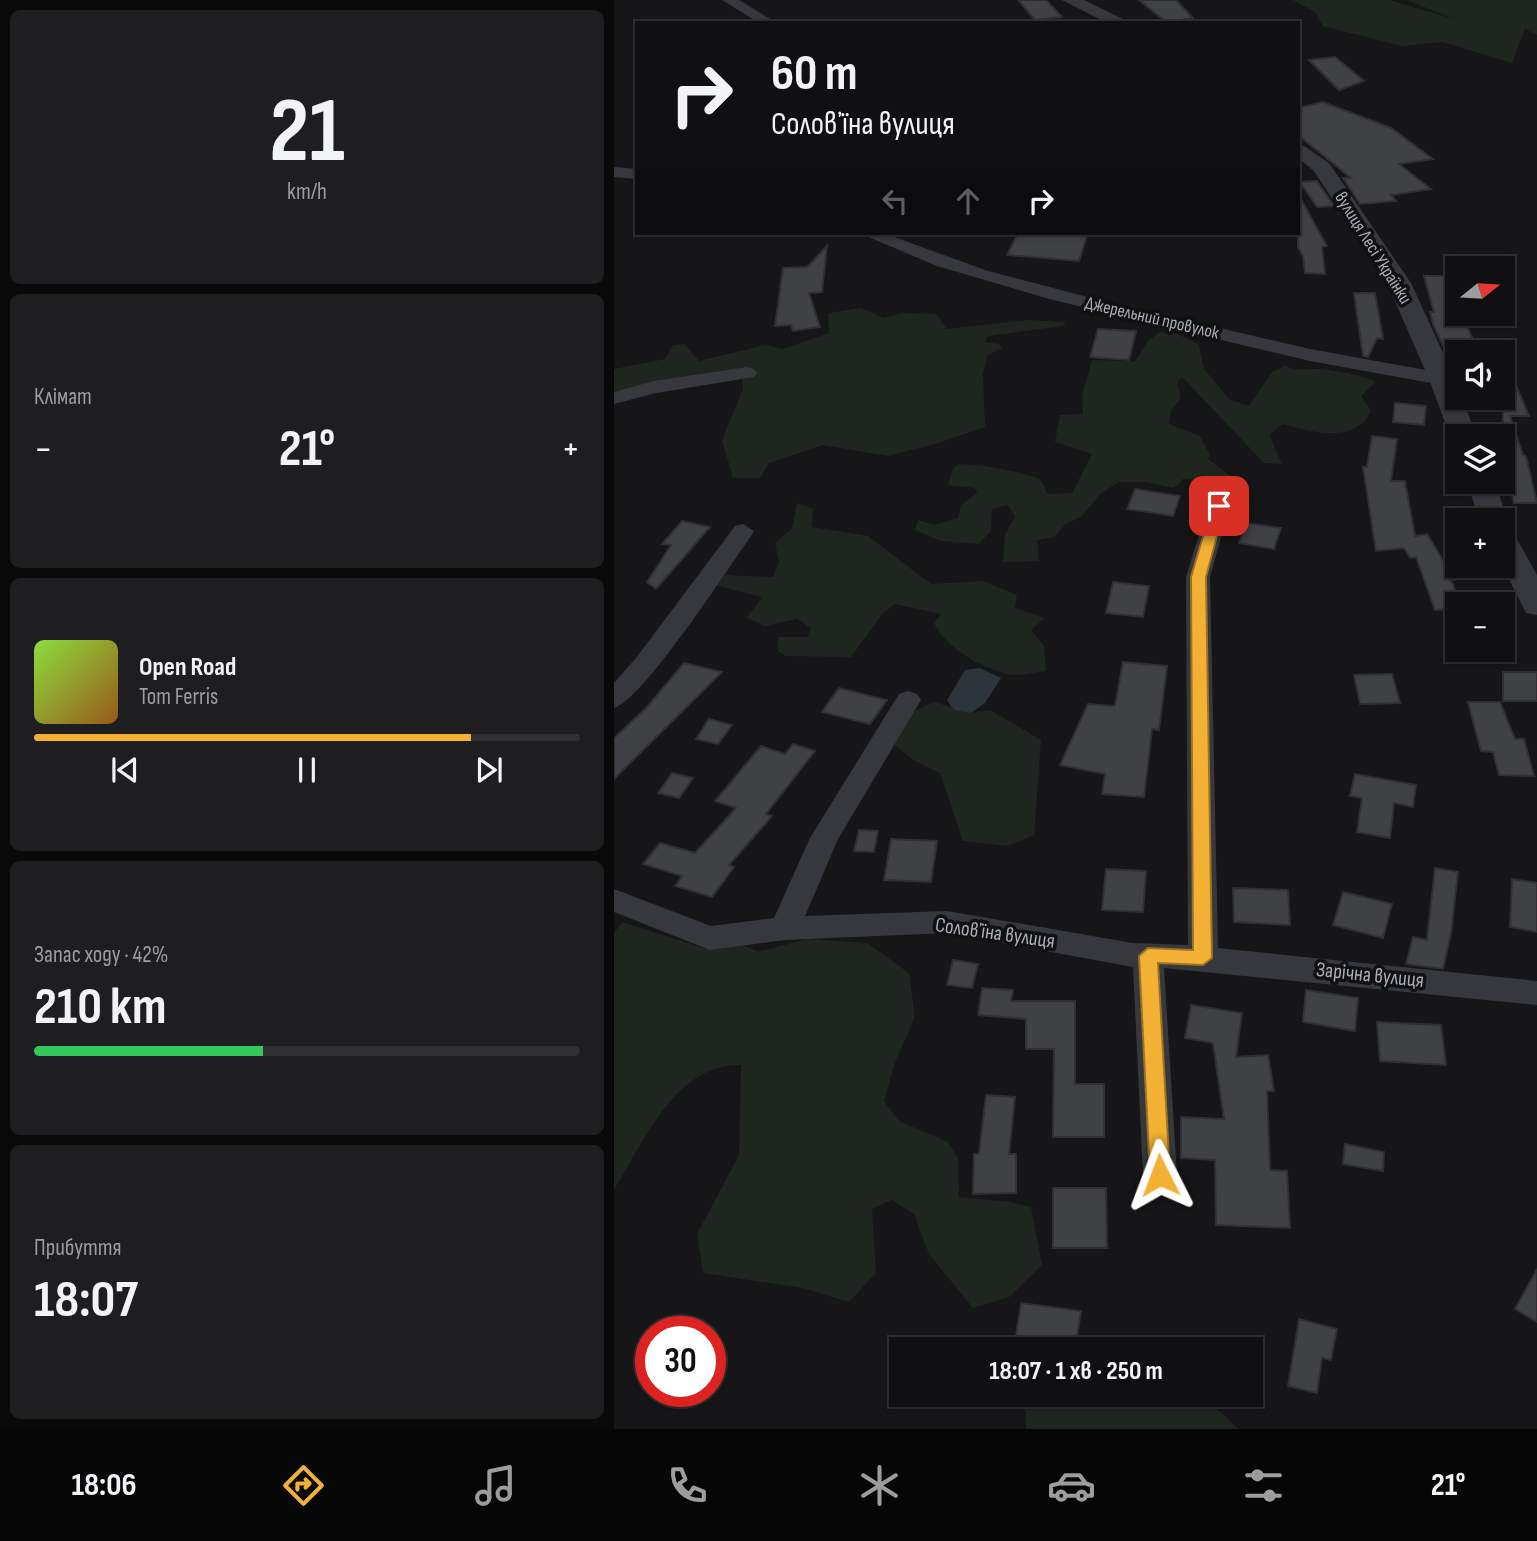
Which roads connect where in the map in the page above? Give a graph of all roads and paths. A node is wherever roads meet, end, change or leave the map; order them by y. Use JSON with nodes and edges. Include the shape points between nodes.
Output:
{"nodes":[{"id":1,"x":729,"y":0,"type":"edge"},
{"id":2,"x":1070,"y":0,"type":"edge"},
{"id":3,"x":766,"y":21,"type":"edge"},
{"id":4,"x":1117,"y":21,"type":"edge"},
{"id":5,"x":1300,"y":150,"type":"edge"},
{"id":6,"x":614,"y":172,"type":"edge"},
{"id":7,"x":635,"y":174,"type":"edge"},
{"id":8,"x":873,"y":235,"type":"edge"},
{"id":9,"x":747,"y":373,"type":"dead end"},
{"id":10,"x":1442,"y":379,"type":"junction"},
{"id":11,"x":614,"y":398,"type":"edge"},
{"id":12,"x":1459,"y":424,"type":"edge"},
{"id":13,"x":1219,"y":506,"type":"dead end"},
{"id":14,"x":743,"y":531,"type":"dead end"},
{"id":15,"x":1515,"y":562,"type":"edge"},
{"id":16,"x":1537,"y":606,"type":"edge"},
{"id":17,"x":614,"y":699,"type":"edge"},
{"id":18,"x":908,"y":700,"type":"dead end"},
{"id":19,"x":614,"y":900,"type":"edge"},
{"id":20,"x":785,"y":928,"type":"junction"},
{"id":21,"x":1148,"y":956,"type":"junction"},
{"id":22,"x":1203,"y":958,"type":"junction"},
{"id":23,"x":1537,"y":993,"type":"edge"},
{"id":24,"x":1160,"y":1175,"type":"dead end"}],
"edges":[{"from":1,"to":3,"type":"street"},
{"from":2,"to":4,"type":"street"},
{"from":5,"to":10,"type":"street","name":"вулиця Лесі Українки","via":[[1322,167],[1399,283]]},
{"from":6,"to":7,"type":"street"},
{"from":8,"to":10,"type":"street","name":"Джерельний провулок","via":[[965,270],[1042,292],[1376,371]]},
{"from":9,"to":11,"type":"street"},
{"from":10,"to":12,"type":"street","name":"вулиця Лесі Українки"},
{"from":13,"to":22,"type":"street","via":[[1198,577]]},
{"from":14,"to":17,"type":"street","via":[[646,664]]},
{"from":15,"to":16,"type":"street"},
{"from":18,"to":20,"type":"street","via":[[824,838]]},
{"from":19,"to":20,"type":"street","name":"Соловʼїна вулиця","via":[[710,938]]},
{"from":20,"to":21,"type":"street","name":"Соловʼїна вулиця","via":[[947,922]]},
{"from":21,"to":22,"type":"street","name":"Соловʼїна вулиця"},
{"from":21,"to":24,"type":"street"},
{"from":22,"to":23,"type":"street","name":"Зарічна вулиця"}]}
